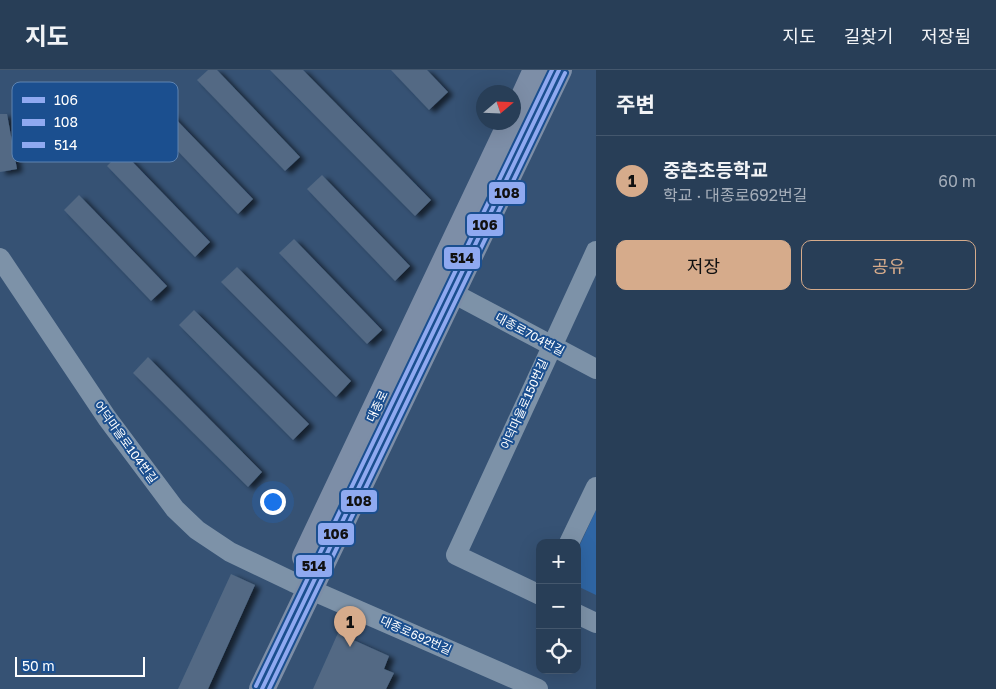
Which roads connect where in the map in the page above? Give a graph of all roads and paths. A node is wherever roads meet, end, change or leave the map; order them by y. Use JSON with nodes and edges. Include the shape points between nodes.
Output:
{"nodes":[{"id":1,"x":526,"y":70,"type":"edge"},
{"id":2,"x":536,"y":70,"type":"edge"},
{"id":3,"x":559,"y":70,"type":"edge"},
{"id":4,"x":574,"y":70,"type":"edge"},
{"id":5,"x":520,"y":85,"type":"edge"},
{"id":6,"x":521,"y":103,"type":"edge"},
{"id":7,"x":500,"y":130,"type":"edge"},
{"id":8,"x":508,"y":130,"type":"edge"},
{"id":9,"x":595,"y":253,"type":"edge"},
{"id":10,"x":0,"y":258,"type":"edge"},
{"id":11,"x":464,"y":299,"type":"junction"},
{"id":12,"x":551,"y":344,"type":"junction"},
{"id":13,"x":412,"y":354,"type":"junction"},
{"id":14,"x":596,"y":369,"type":"edge"},
{"id":15,"x":596,"y":487,"type":"edge"},
{"id":16,"x":571,"y":539,"type":"edge"},
{"id":17,"x":302,"y":585,"type":"junction"},
{"id":18,"x":536,"y":593,"type":"edge"},
{"id":19,"x":581,"y":616,"type":"edge"},
{"id":20,"x":596,"y":623,"type":"edge"},
{"id":21,"x":242,"y":689,"type":"edge"},
{"id":22,"x":262,"y":689,"type":"edge"},
{"id":23,"x":538,"y":689,"type":"edge"}],
"edges":[{"from":1,"to":5,"type":"main road"},
{"from":2,"to":6,"type":"main road"},
{"from":3,"to":13,"type":"main road","name":"대종로"},
{"from":4,"to":11,"type":"main road"},
{"from":7,"to":13,"type":"main road","via":[[416,316]]},
{"from":8,"to":13,"type":"main road","name":"대종로"},
{"from":9,"to":12,"type":"street","name":"어덕마을로150번길"},
{"from":10,"to":17,"type":"street","name":"어덕마을로104번길","via":[[107,418],[175,509],[197,530],[230,552]]},
{"from":11,"to":12,"type":"street","name":"대종로704번길"},
{"from":11,"to":13,"type":"main road","via":[[428,364]]},
{"from":12,"to":14,"type":"street","name":"대종로704번길"},
{"from":12,"to":18,"type":"street","name":"어덕마을로150번길","via":[[456,555]]},
{"from":13,"to":17,"type":"main road","name":"대종로"},
{"from":15,"to":16,"type":"street"},
{"from":17,"to":21,"type":"main road","name":"대종로"},
{"from":17,"to":22,"type":"main road","name":"대종로"},
{"from":17,"to":23,"type":"street","name":"대종로692번길"},
{"from":19,"to":20,"type":"street"}]}
